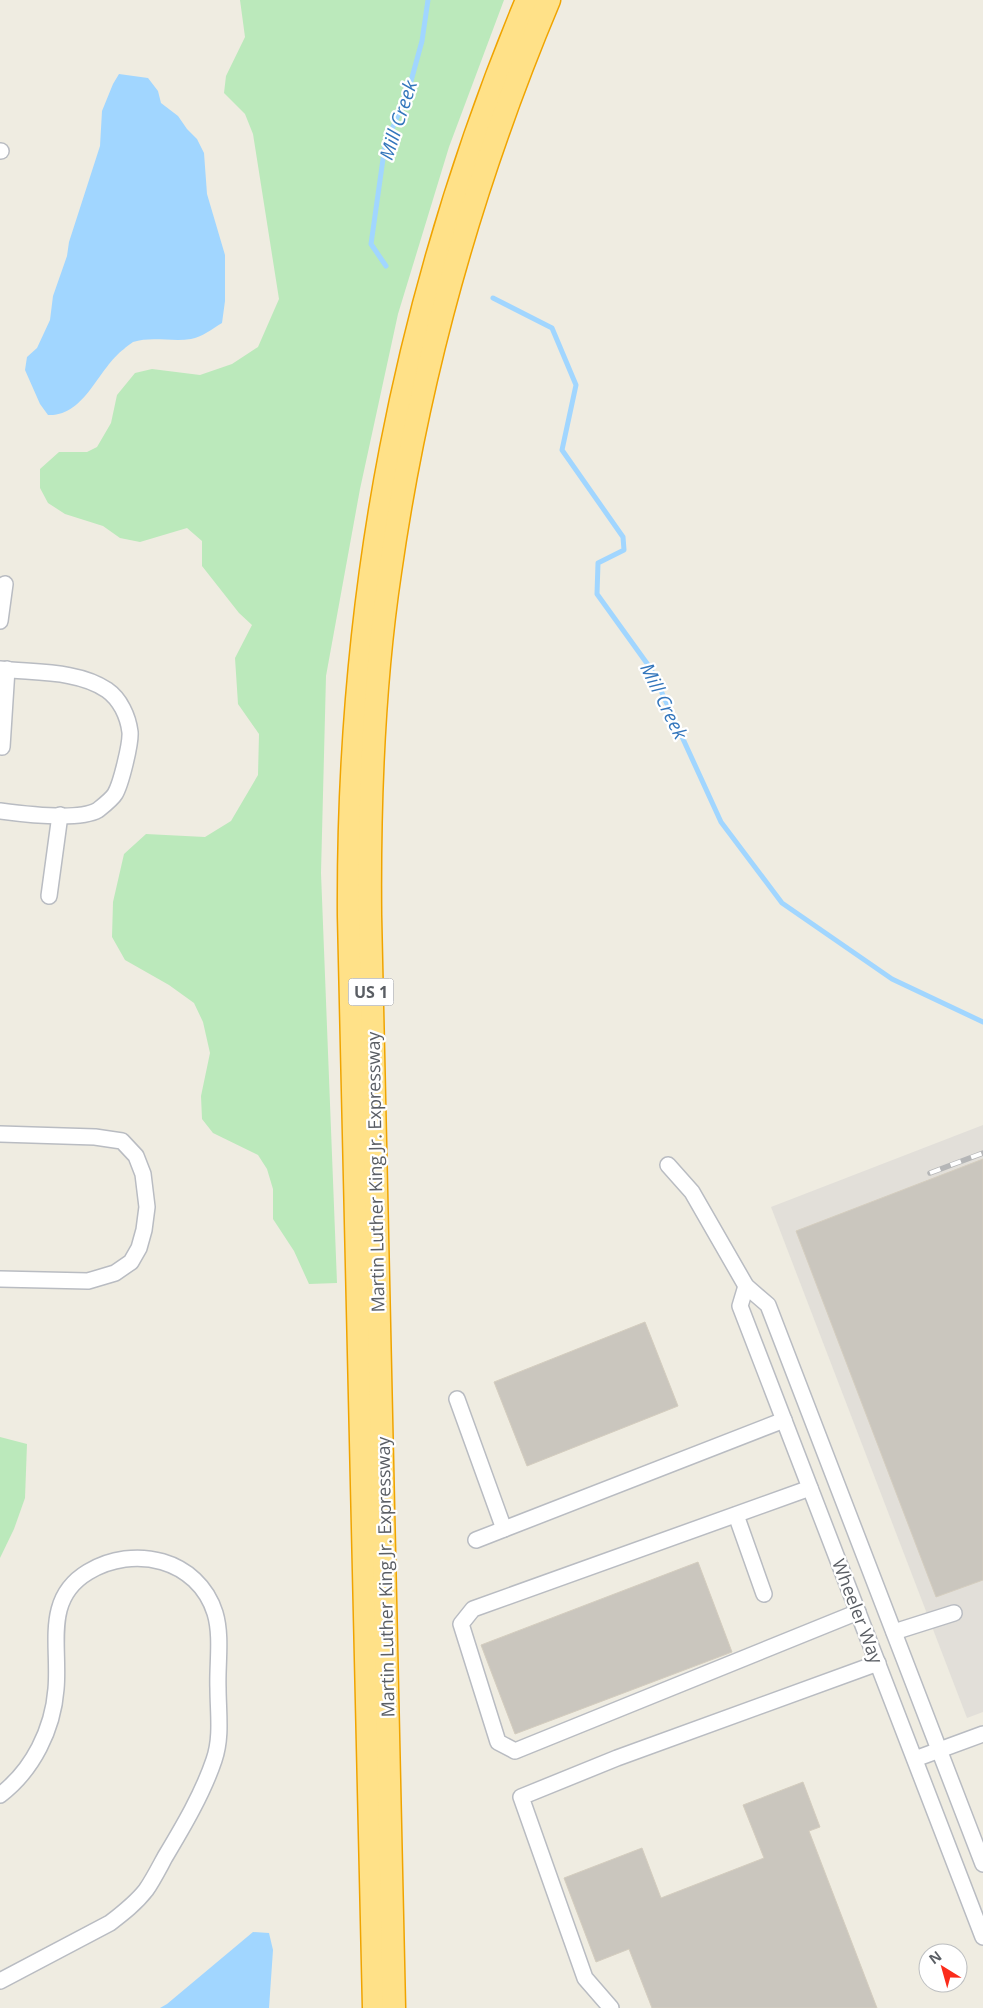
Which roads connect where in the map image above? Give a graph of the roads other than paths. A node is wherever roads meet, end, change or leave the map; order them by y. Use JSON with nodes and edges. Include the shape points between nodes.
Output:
{"nodes":[{"id":1,"x":528,"y":0,"type":"edge"},
{"id":2,"x":549,"y":0,"type":"edge"},
{"id":3,"x":5,"y":584,"type":"dead end"},
{"id":4,"x":0,"y":621,"type":"edge"},
{"id":5,"x":3,"y":669,"type":"edge"},
{"id":6,"x":2,"y":747,"type":"dead end"},
{"id":7,"x":0,"y":811,"type":"edge"},
{"id":8,"x":60,"y":815,"type":"junction"},
{"id":9,"x":49,"y":896,"type":"dead end"},
{"id":10,"x":0,"y":1134,"type":"edge"},
{"id":11,"x":668,"y":1165,"type":"dead end"},
{"id":12,"x":0,"y":1279,"type":"edge"},
{"id":13,"x":746,"y":1286,"type":"junction"},
{"id":14,"x":457,"y":1399,"type":"dead end"},
{"id":15,"x":784,"y":1420,"type":"junction"},
{"id":16,"x":810,"y":1488,"type":"junction"},
{"id":17,"x":736,"y":1515,"type":"junction"},
{"id":18,"x":504,"y":1529,"type":"junction"},
{"id":19,"x":476,"y":1540,"type":"dead end"},
{"id":20,"x":764,"y":1594,"type":"dead end"},
{"id":21,"x":858,"y":1612,"type":"junction"},
{"id":22,"x":954,"y":1613,"type":"dead end"},
{"id":23,"x":894,"y":1632,"type":"junction"},
{"id":24,"x":878,"y":1663,"type":"junction"},
{"id":25,"x":983,"y":1734,"type":"edge"},
{"id":26,"x":939,"y":1751,"type":"junction"},
{"id":27,"x":915,"y":1759,"type":"junction"},
{"id":28,"x":0,"y":1796,"type":"edge"},
{"id":29,"x":983,"y":1864,"type":"edge"},
{"id":30,"x":983,"y":1937,"type":"edge"},
{"id":31,"x":0,"y":1981,"type":"edge"},
{"id":32,"x":374,"y":2008,"type":"edge"},
{"id":33,"x":394,"y":2008,"type":"edge"},
{"id":34,"x":611,"y":2008,"type":"edge"}],
"edges":[{"from":1,"to":32,"type":"highway","name":"Martin Luther King Jr. Expressway","number":"US 1","via":[[498,71],[460,179],[413,345],[379,512],[357,685],[350,801],[349,916]]},
{"from":2,"to":33,"type":"highway","name":"Martin Luther King Jr. Expressway","number":"US 1","via":[[479,185],[432,350],[397,525],[377,686],[370,801],[370,915]]},
{"from":3,"to":4,"type":"street"},
{"from":5,"to":6,"type":"street"},
{"from":5,"to":8,"type":"street","via":[[86,678],[108,690],[123,707],[130,733],[122,776],[114,795],[97,810]]},
{"from":7,"to":8,"type":"street"},
{"from":8,"to":9,"type":"street"},
{"from":10,"to":12,"type":"street","via":[[122,1141],[136,1156],[143,1174],[147,1207],[139,1248],[131,1262],[115,1273],[88,1281]]},
{"from":11,"to":13,"type":"street","name":"Wheeler Way","via":[[692,1192]]},
{"from":13,"to":15,"type":"street","name":"Wheeler Way","via":[[740,1306]]},
{"from":13,"to":23,"type":"street","name":"Wheeler Way","via":[[768,1305]]},
{"from":14,"to":18,"type":"street"},
{"from":15,"to":16,"type":"street","name":"Wheeler Way"},
{"from":15,"to":18,"type":"street"},
{"from":16,"to":17,"type":"street"},
{"from":16,"to":21,"type":"street","name":"Wheeler Way"},
{"from":17,"to":20,"type":"street"},
{"from":17,"to":21,"type":"street","via":[[473,1608],[461,1624],[498,1742],[515,1751]]},
{"from":18,"to":19,"type":"street"},
{"from":21,"to":24,"type":"street","name":"Wheeler Way"},
{"from":22,"to":23,"type":"street"},
{"from":23,"to":26,"type":"street","name":"Wheeler Way"},
{"from":24,"to":27,"type":"street","name":"Wheeler Way"},
{"from":24,"to":34,"type":"street","via":[[617,1758],[520,1797],[585,1978]]},
{"from":25,"to":26,"type":"street"},
{"from":26,"to":27,"type":"street"},
{"from":26,"to":29,"type":"street","name":"Wheeler Way"},
{"from":27,"to":30,"type":"street","name":"Wheeler Way"},
{"from":28,"to":31,"type":"street","via":[[22,1775],[48,1731],[56,1688],[56,1618],[72,1585],[97,1566],[134,1558],[167,1562],[193,1577],[210,1602],[218,1638],[219,1739],[204,1785],[146,1890],[125,1911],[110,1923]]}]}
